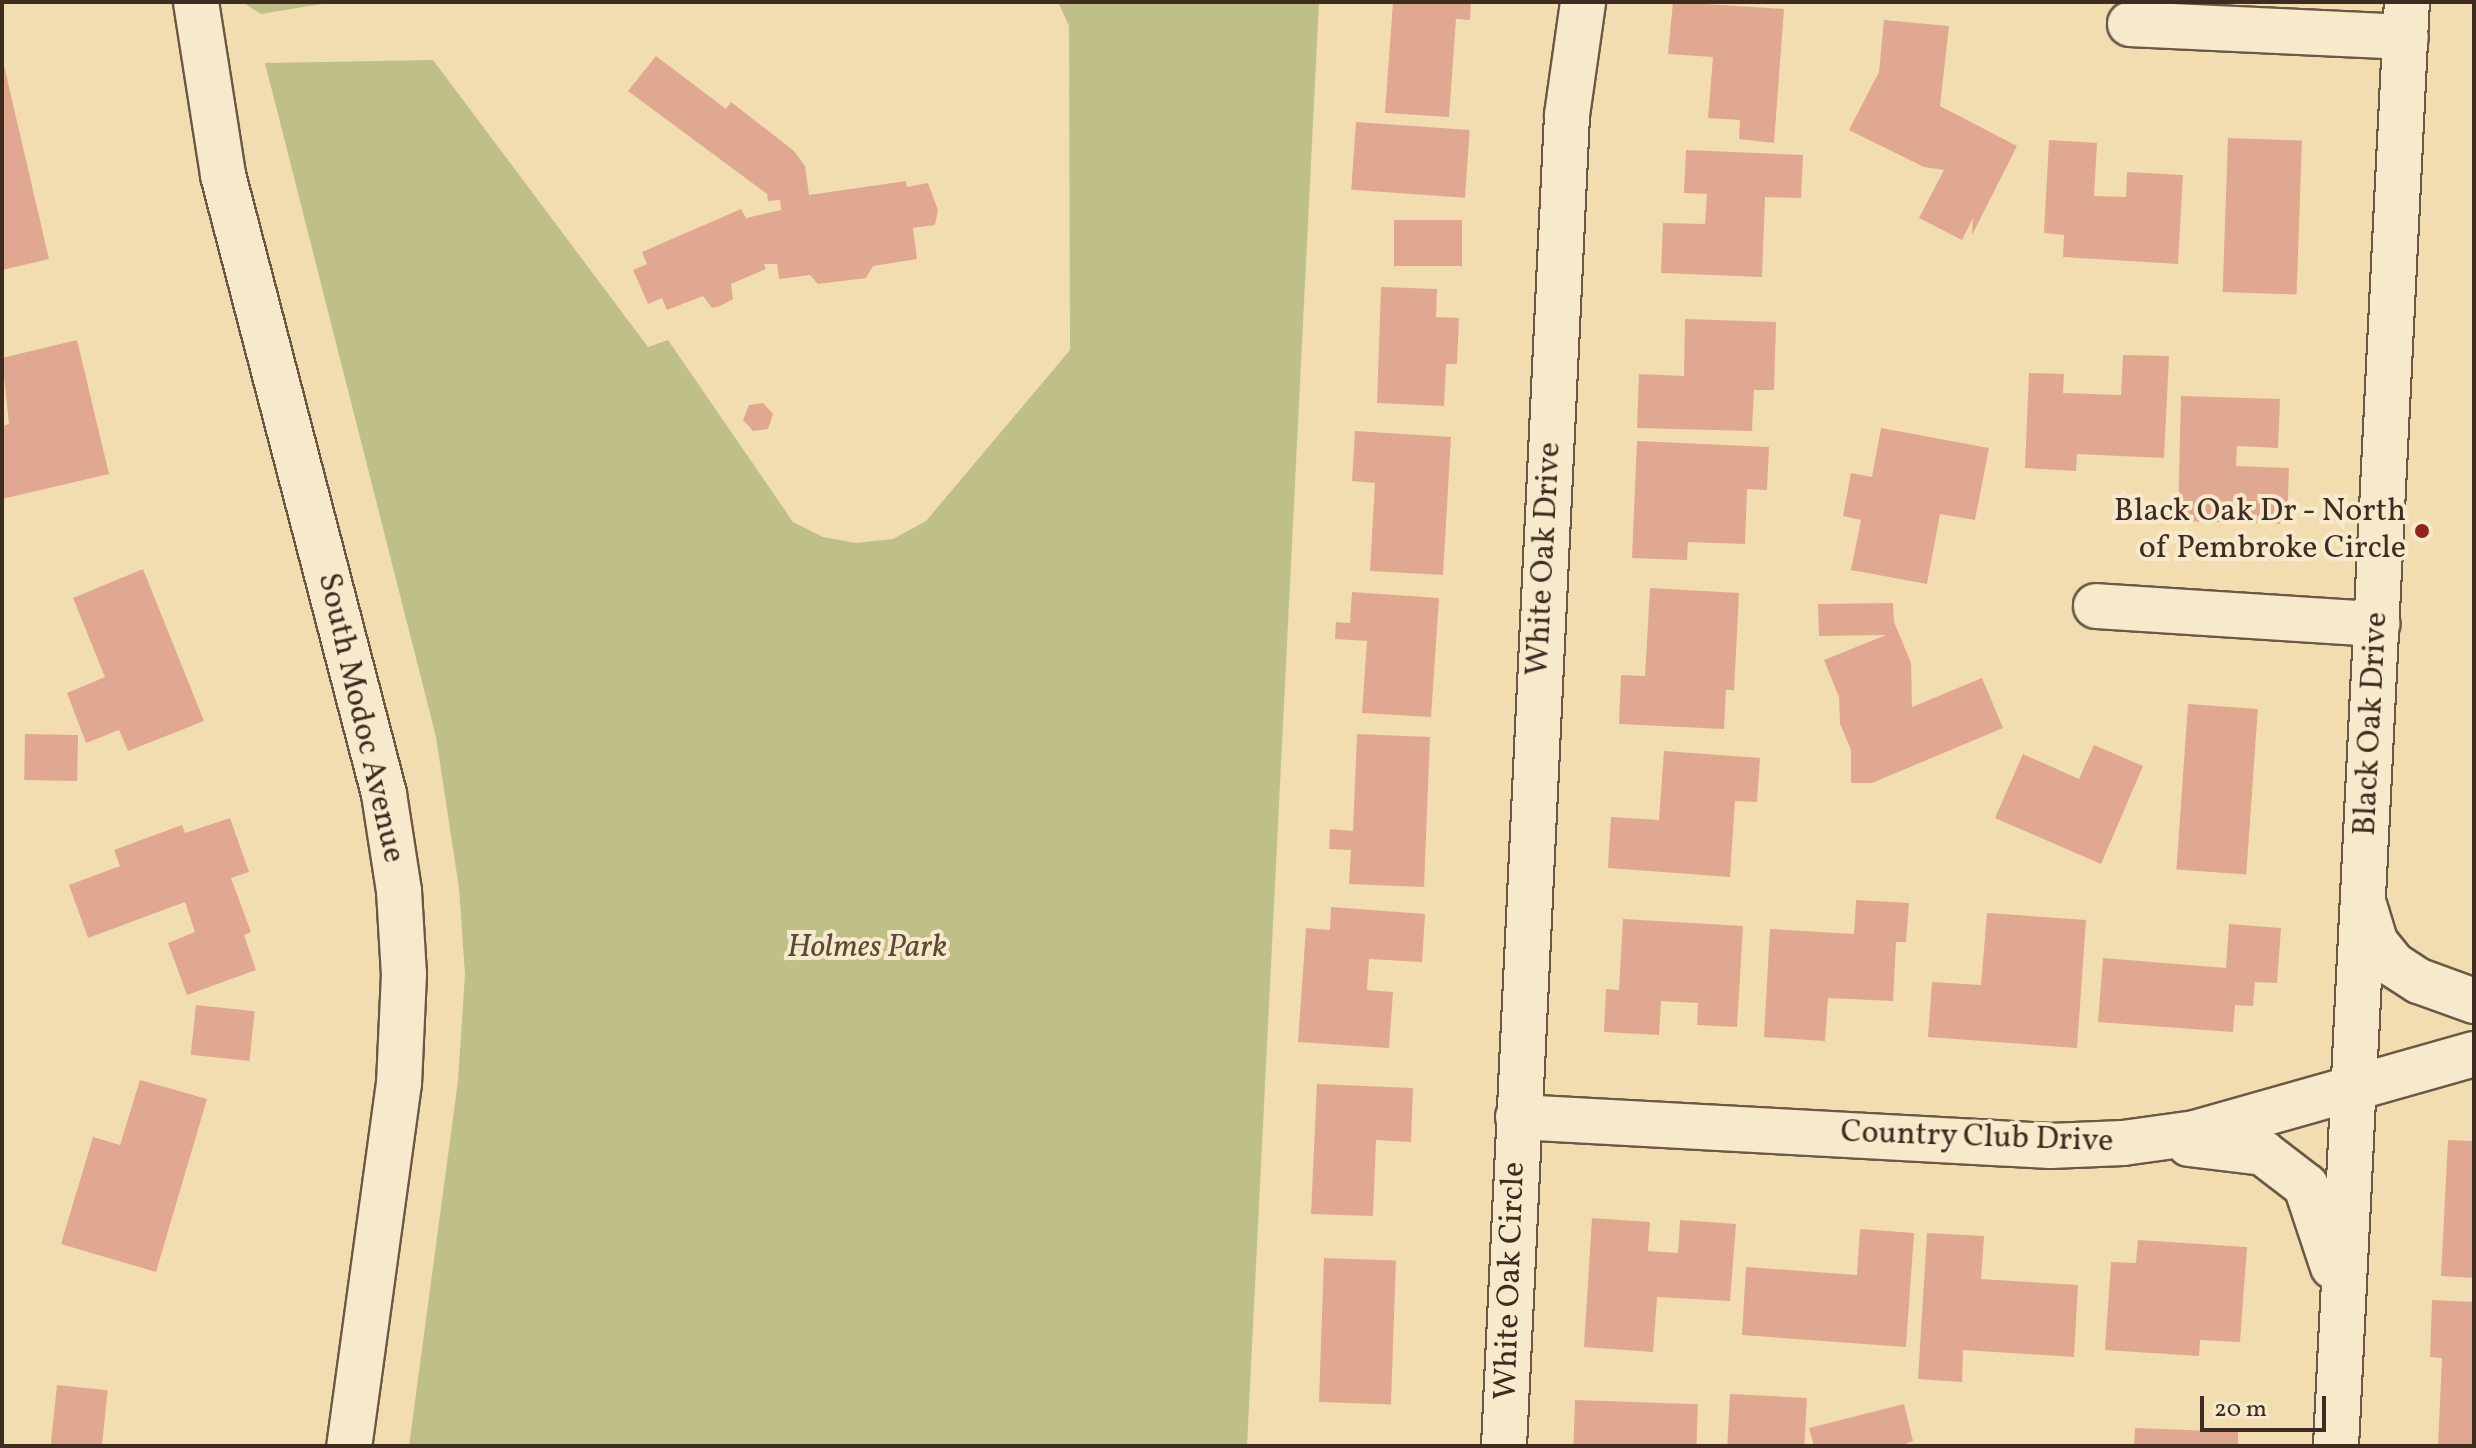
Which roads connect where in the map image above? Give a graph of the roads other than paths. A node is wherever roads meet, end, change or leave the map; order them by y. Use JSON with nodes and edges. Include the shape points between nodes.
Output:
{"nodes":[{"id":1,"x":196,"y":2,"type":"edge"},
{"id":2,"x":1583,"y":2,"type":"edge"},
{"id":3,"x":2406,"y":20,"type":"edge"},
{"id":4,"x":2130,"y":24,"type":"dead end"},
{"id":5,"x":2096,"y":606,"type":"dead end"},
{"id":6,"x":2377,"y":624,"type":"junction"},
{"id":7,"x":2363,"y":900,"type":"junction"},
{"id":8,"x":2474,"y":1001,"type":"edge"},
{"id":9,"x":2474,"y":1054,"type":"edge"},
{"id":10,"x":2354,"y":1089,"type":"junction"},
{"id":11,"x":1518,"y":1117,"type":"junction"},
{"id":12,"x":2123,"y":1143,"type":"junction"},
{"id":13,"x":2343,"y":1305,"type":"junction"},
{"id":14,"x":349,"y":1446,"type":"edge"},
{"id":15,"x":1504,"y":1446,"type":"edge"},
{"id":16,"x":2336,"y":1446,"type":"edge"}],
"edges":[{"from":1,"to":14,"type":"street","name":"South Modoc Avenue","via":[[223,175],[384,794],[399,891],[404,974],[399,1083]]},
{"from":2,"to":11,"type":"street","name":"White Oak Drive","via":[[1567,115]]},
{"from":3,"to":4,"type":"street"},
{"from":3,"to":6,"type":"street","name":"Black Oak Drive"},
{"from":5,"to":6,"type":"street"},
{"from":6,"to":7,"type":"street","name":"Black Oak Drive"},
{"from":7,"to":8,"type":"street","via":[[2376,943],[2394,965],[2419,981]]},
{"from":7,"to":10,"type":"street","name":"Black Oak Drive"},
{"from":9,"to":10,"type":"street","name":"Country Club Drive"},
{"from":10,"to":12,"type":"street","name":"Country Club Drive","via":[[2195,1133]]},
{"from":10,"to":13,"type":"street","name":"Black Oak Drive"},
{"from":11,"to":12,"type":"street","name":"Country Club Drive","via":[[2050,1146]]},
{"from":11,"to":15,"type":"street","name":"White Oak Circle"},
{"from":12,"to":13,"type":"street","via":[[2234,1146],[2276,1160],[2306,1186],[2317,1209]]},
{"from":13,"to":16,"type":"street","name":"Black Oak Drive"}]}
